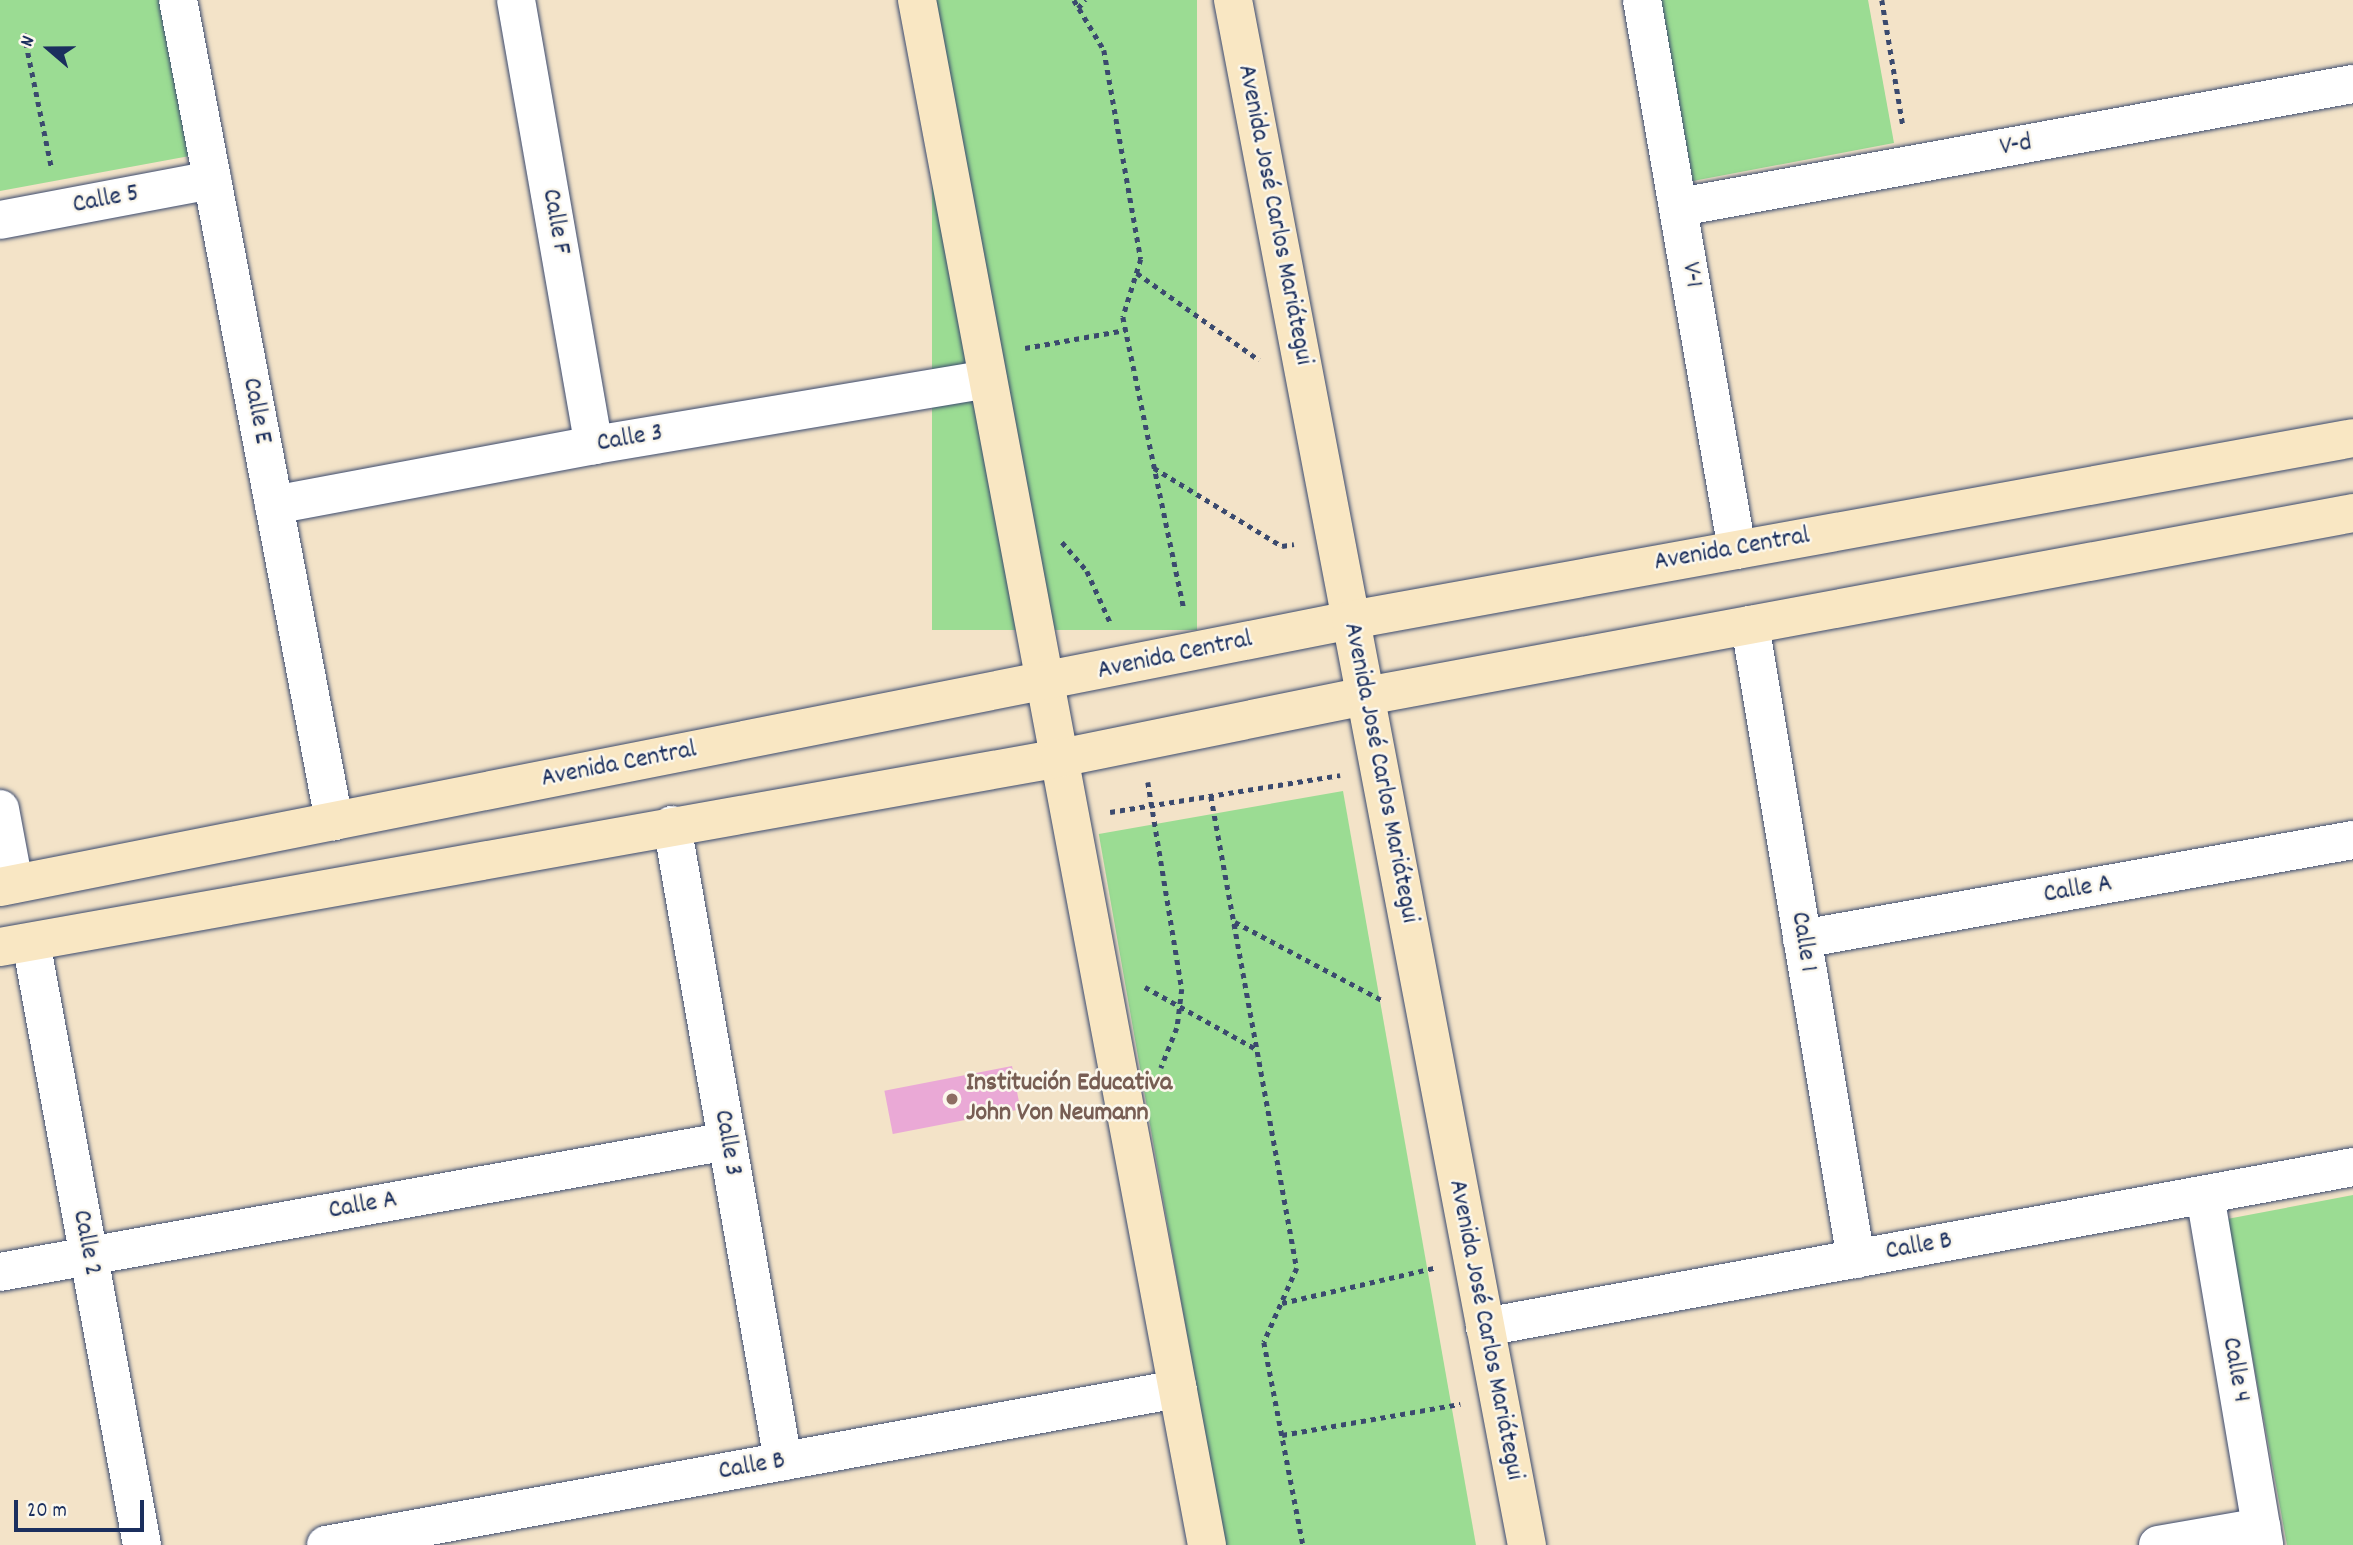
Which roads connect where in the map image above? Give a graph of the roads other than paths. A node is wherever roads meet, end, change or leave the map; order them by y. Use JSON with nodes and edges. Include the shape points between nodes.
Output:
{"nodes":[{"id":1,"x":178,"y":0,"type":"edge"},
{"id":2,"x":516,"y":0,"type":"edge"},
{"id":3,"x":917,"y":0,"type":"edge"},
{"id":4,"x":1233,"y":0,"type":"edge"},
{"id":5,"x":1642,"y":0,"type":"edge"},
{"id":6,"x":2353,"y":84,"type":"edge"},
{"id":7,"x":212,"y":180,"type":"junction"},
{"id":8,"x":1680,"y":207,"type":"junction"},
{"id":9,"x":0,"y":220,"type":"edge"},
{"id":10,"x":985,"y":367,"type":"junction"},
{"id":11,"x":2353,"y":438,"type":"edge"},
{"id":12,"x":594,"y":445,"type":"junction"},
{"id":13,"x":274,"y":505,"type":"junction"},
{"id":14,"x":2353,"y":513,"type":"edge"},
{"id":15,"x":1737,"y":550,"type":"junction"},
{"id":16,"x":1351,"y":620,"type":"junction"},
{"id":17,"x":1750,"y":625,"type":"junction"},
{"id":18,"x":1046,"y":682,"type":"junction"},
{"id":19,"x":1366,"y":696,"type":"junction"},
{"id":20,"x":1060,"y":758,"type":"junction"},
{"id":21,"x":0,"y":809,"type":"edge"},
{"id":22,"x":334,"y":821,"type":"junction"},
{"id":23,"x":671,"y":825,"type":"junction"},
{"id":24,"x":2353,"y":841,"type":"edge"},
{"id":25,"x":7,"y":886,"type":"edge"},
{"id":26,"x":1802,"y":939,"type":"junction"},
{"id":27,"x":15,"y":944,"type":"edge"},
{"id":28,"x":727,"y":1141,"type":"junction"},
{"id":29,"x":2353,"y":1167,"type":"edge"},
{"id":30,"x":2205,"y":1195,"type":"junction"},
{"id":31,"x":89,"y":1256,"type":"junction"},
{"id":32,"x":1856,"y":1259,"type":"junction"},
{"id":33,"x":0,"y":1272,"type":"edge"},
{"id":34,"x":1485,"y":1327,"type":"junction"},
{"id":35,"x":1178,"y":1389,"type":"junction"},
{"id":36,"x":783,"y":1461,"type":"junction"},
{"id":37,"x":474,"y":1532,"type":"edge"},
{"id":38,"x":2263,"y":1536,"type":"edge"},
{"id":39,"x":142,"y":1545,"type":"edge"},
{"id":40,"x":326,"y":1545,"type":"edge"},
{"id":41,"x":1207,"y":1545,"type":"edge"},
{"id":42,"x":1527,"y":1545,"type":"edge"},
{"id":43,"x":2158,"y":1545,"type":"edge"}],
"edges":[{"from":1,"to":7,"type":"street","name":"Calle E"},
{"from":2,"to":12,"type":"street","name":"Calle F"},
{"from":3,"to":10,"type":"street"},
{"from":4,"to":16,"type":"street","name":"Avenida José Carlos Mariátegui"},
{"from":5,"to":8,"type":"street","name":"V-1"},
{"from":6,"to":8,"type":"street","name":"V-d"},
{"from":7,"to":9,"type":"street","name":"Calle 5"},
{"from":7,"to":13,"type":"street","name":"Calle E"},
{"from":8,"to":15,"type":"street","name":"V-1"},
{"from":10,"to":12,"type":"street","name":"Calle 3"},
{"from":10,"to":18,"type":"street"},
{"from":11,"to":15,"type":"street","name":"Avenida Central"},
{"from":12,"to":13,"type":"street","name":"Calle 3"},
{"from":13,"to":22,"type":"street","name":"Calle E"},
{"from":14,"to":17,"type":"street"},
{"from":15,"to":16,"type":"street","name":"Avenida Central"},
{"from":16,"to":18,"type":"street","name":"Avenida Central"},
{"from":16,"to":19,"type":"street","name":"Avenida José Carlos Mariátegui"},
{"from":17,"to":19,"type":"street"},
{"from":17,"to":26,"type":"street","name":"Calle 1"},
{"from":18,"to":20,"type":"street"},
{"from":18,"to":22,"type":"street","name":"Avenida Central"},
{"from":19,"to":20,"type":"street"},
{"from":19,"to":34,"type":"street","name":"Avenida José Carlos Mariátegui"},
{"from":20,"to":23,"type":"street"},
{"from":20,"to":35,"type":"street"},
{"from":21,"to":25,"type":"street"},
{"from":22,"to":25,"type":"street","name":"Avenida Central"},
{"from":23,"to":27,"type":"street"},
{"from":23,"to":28,"type":"street","name":"Calle 3"},
{"from":24,"to":26,"type":"street","name":"Calle A"},
{"from":26,"to":32,"type":"street","name":"Calle 1"},
{"from":27,"to":31,"type":"street","name":"Calle 2"},
{"from":28,"to":31,"type":"street","name":"Calle A"},
{"from":28,"to":36,"type":"street","name":"Calle 3"},
{"from":29,"to":30,"type":"street","name":"Calle B"},
{"from":30,"to":32,"type":"street","name":"Calle B"},
{"from":30,"to":38,"type":"street","name":"Calle 4"},
{"from":31,"to":33,"type":"street","name":"Calle A"},
{"from":31,"to":39,"type":"street","name":"Calle 2"},
{"from":32,"to":34,"type":"street","name":"Calle B"},
{"from":34,"to":42,"type":"street","name":"Avenida José Carlos Mariátegui"},
{"from":35,"to":36,"type":"street","name":"Calle B"},
{"from":35,"to":41,"type":"street"},
{"from":36,"to":37,"type":"street","name":"Calle B"},
{"from":37,"to":40,"type":"street","name":"Calle B"},
{"from":38,"to":43,"type":"street"}]}
